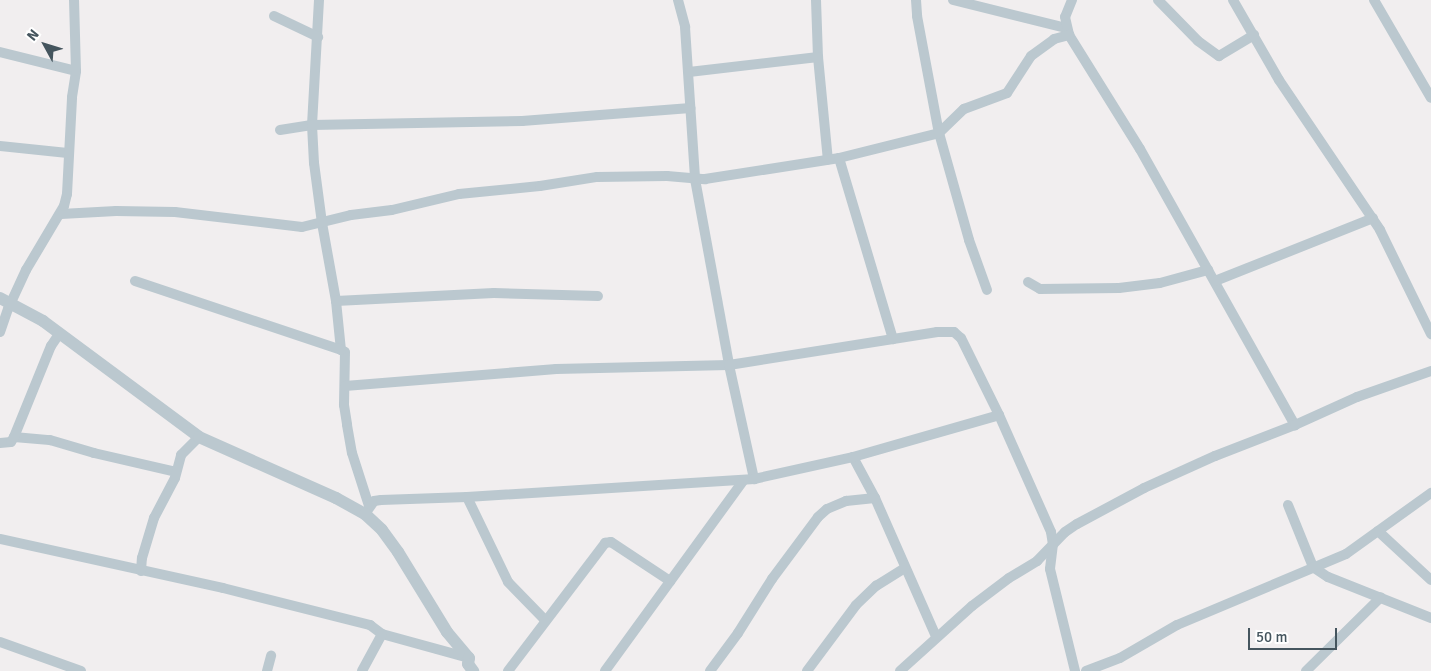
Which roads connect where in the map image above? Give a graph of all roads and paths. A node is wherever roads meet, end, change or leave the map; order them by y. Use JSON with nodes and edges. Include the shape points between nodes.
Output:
{"nodes":[{"id":1,"x":74,"y":0,"type":"edge"},
{"id":2,"x":319,"y":0,"type":"edge"},
{"id":3,"x":678,"y":0,"type":"edge"},
{"id":4,"x":816,"y":0,"type":"edge"},
{"id":5,"x":916,"y":0,"type":"edge"},
{"id":6,"x":953,"y":0,"type":"edge"},
{"id":7,"x":1072,"y":0,"type":"edge"},
{"id":8,"x":1158,"y":0,"type":"edge"},
{"id":9,"x":1233,"y":0,"type":"edge"},
{"id":10,"x":1374,"y":0,"type":"edge"},
{"id":11,"x":274,"y":16,"type":"dead end"},
{"id":12,"x":1068,"y":31,"type":"junction"},
{"id":13,"x":1254,"y":35,"type":"junction"},
{"id":14,"x":318,"y":36,"type":"junction"},
{"id":15,"x":0,"y":52,"type":"edge"},
{"id":16,"x":818,"y":58,"type":"junction"},
{"id":17,"x":76,"y":71,"type":"junction"},
{"id":18,"x":689,"y":72,"type":"junction"},
{"id":19,"x":1431,"y":98,"type":"edge"},
{"id":20,"x":690,"y":108,"type":"junction"},
{"id":21,"x":312,"y":124,"type":"junction"},
{"id":22,"x":280,"y":130,"type":"dead end"},
{"id":23,"x":939,"y":133,"type":"junction"},
{"id":24,"x":0,"y":146,"type":"edge"},
{"id":25,"x":68,"y":153,"type":"junction"},
{"id":26,"x":839,"y":158,"type":"junction"},
{"id":27,"x":828,"y":160,"type":"junction"},
{"id":28,"x":695,"y":179,"type":"junction"},
{"id":29,"x":61,"y":214,"type":"junction"},
{"id":30,"x":1373,"y":218,"type":"junction"},
{"id":31,"x":322,"y":223,"type":"junction"},
{"id":32,"x":1208,"y":270,"type":"junction"},
{"id":33,"x":135,"y":281,"type":"dead end"},
{"id":34,"x":1215,"y":281,"type":"junction"},
{"id":35,"x":1028,"y":282,"type":"dead end"},
{"id":36,"x":987,"y":290,"type":"dead end"},
{"id":37,"x":598,"y":296,"type":"dead end"},
{"id":38,"x":5,"y":300,"type":"edge"},
{"id":39,"x":336,"y":301,"type":"junction"},
{"id":40,"x":0,"y":332,"type":"edge"},
{"id":41,"x":60,"y":334,"type":"junction"},
{"id":42,"x":1431,"y":334,"type":"edge"},
{"id":43,"x":893,"y":338,"type":"junction"},
{"id":44,"x":341,"y":350,"type":"junction"},
{"id":45,"x":729,"y":365,"type":"junction"},
{"id":46,"x":1431,"y":371,"type":"edge"},
{"id":47,"x":344,"y":386,"type":"junction"},
{"id":48,"x":999,"y":415,"type":"junction"},
{"id":49,"x":1295,"y":425,"type":"junction"},
{"id":50,"x":14,"y":437,"type":"junction"},
{"id":51,"x":199,"y":437,"type":"junction"},
{"id":52,"x":0,"y":443,"type":"edge"},
{"id":53,"x":853,"y":457,"type":"junction"},
{"id":54,"x":176,"y":472,"type":"junction"},
{"id":55,"x":749,"y":479,"type":"junction"},
{"id":56,"x":1431,"y":493,"type":"edge"},
{"id":57,"x":467,"y":497,"type":"junction"},
{"id":58,"x":875,"y":498,"type":"junction"},
{"id":59,"x":1288,"y":504,"type":"dead end"},
{"id":60,"x":367,"y":510,"type":"junction"},
{"id":61,"x":1378,"y":531,"type":"junction"},
{"id":62,"x":0,"y":539,"type":"edge"},
{"id":63,"x":1054,"y":544,"type":"junction"},
{"id":64,"x":1313,"y":567,"type":"junction"},
{"id":65,"x":905,"y":568,"type":"junction"},
{"id":66,"x":141,"y":571,"type":"junction"},
{"id":67,"x":1431,"y":580,"type":"edge"},
{"id":68,"x":670,"y":581,"type":"junction"},
{"id":69,"x":1381,"y":597,"type":"junction"},
{"id":70,"x":1431,"y":618,"type":"edge"},
{"id":71,"x":546,"y":621,"type":"junction"},
{"id":72,"x":382,"y":634,"type":"junction"},
{"id":73,"x":936,"y":636,"type":"junction"},
{"id":74,"x":0,"y":642,"type":"edge"},
{"id":75,"x":271,"y":656,"type":"dead end"},
{"id":76,"x":469,"y":658,"type":"junction"},
{"id":77,"x":81,"y":671,"type":"edge"},
{"id":78,"x":267,"y":671,"type":"edge"},
{"id":79,"x":362,"y":671,"type":"edge"},
{"id":80,"x":473,"y":671,"type":"edge"},
{"id":81,"x":508,"y":671,"type":"edge"},
{"id":82,"x":605,"y":671,"type":"edge"},
{"id":83,"x":710,"y":671,"type":"edge"},
{"id":84,"x":807,"y":671,"type":"edge"},
{"id":85,"x":900,"y":671,"type":"edge"},
{"id":86,"x":1075,"y":671,"type":"edge"},
{"id":87,"x":1086,"y":671,"type":"edge"},
{"id":88,"x":1306,"y":671,"type":"edge"}],
"edges":[{"from":1,"to":17,"type":"street"},
{"from":2,"to":14,"type":"street"},
{"from":3,"to":18,"type":"street","via":[[685,28]]},
{"from":4,"to":16,"type":"street"},
{"from":5,"to":23,"type":"street"},
{"from":6,"to":12,"type":"street"},
{"from":7,"to":12,"type":"street","via":[[1065,17]]},
{"from":8,"to":13,"type":"street","via":[[1198,41],[1219,56]]},
{"from":9,"to":13,"type":"street"},
{"from":10,"to":19,"type":"street"},
{"from":11,"to":14,"type":"street"},
{"from":12,"to":23,"type":"street","via":[[1031,56],[1007,93],[964,109]]},
{"from":12,"to":32,"type":"street"},
{"from":13,"to":30,"type":"street","via":[[1279,80]]},
{"from":14,"to":21,"type":"street"},
{"from":15,"to":17,"type":"street"},
{"from":16,"to":18,"type":"street"},
{"from":16,"to":27,"type":"street"},
{"from":17,"to":25,"type":"street"},
{"from":18,"to":20,"type":"street"},
{"from":20,"to":21,"type":"street","via":[[522,121]]},
{"from":20,"to":28,"type":"street"},
{"from":21,"to":22,"type":"street"},
{"from":21,"to":31,"type":"street"},
{"from":23,"to":26,"type":"street"},
{"from":23,"to":36,"type":"street"},
{"from":24,"to":25,"type":"street"},
{"from":25,"to":29,"type":"street","via":[[67,194]]},
{"from":26,"to":27,"type":"street"},
{"from":26,"to":43,"type":"street"},
{"from":27,"to":28,"type":"street"},
{"from":28,"to":31,"type":"street","via":[[597,177],[459,194]]},
{"from":28,"to":45,"type":"street"},
{"from":29,"to":31,"type":"street","via":[[175,212],[302,226]]},
{"from":29,"to":38,"type":"street"},
{"from":30,"to":34,"type":"street"},
{"from":30,"to":42,"type":"street"},
{"from":31,"to":39,"type":"street"},
{"from":32,"to":34,"type":"street"},
{"from":32,"to":35,"type":"street","via":[[1160,283],[1119,288],[1040,288]]},
{"from":33,"to":44,"type":"street"},
{"from":34,"to":49,"type":"street"},
{"from":37,"to":39,"type":"street","via":[[494,293]]},
{"from":38,"to":40,"type":"street"},
{"from":38,"to":41,"type":"street"},
{"from":39,"to":44,"type":"street"},
{"from":41,"to":50,"type":"street","via":[[51,346]]},
{"from":41,"to":51,"type":"street"},
{"from":43,"to":45,"type":"street"},
{"from":43,"to":48,"type":"street","via":[[950,331],[959,336]]},
{"from":44,"to":47,"type":"street","via":[[345,352]]},
{"from":45,"to":47,"type":"street","via":[[556,368]]},
{"from":45,"to":55,"type":"street"},
{"from":46,"to":49,"type":"street","via":[[1357,397]]},
{"from":47,"to":60,"type":"street","via":[[352,453]]},
{"from":48,"to":53,"type":"street"},
{"from":48,"to":63,"type":"street"},
{"from":49,"to":63,"type":"street","via":[[1144,488],[1077,524]]},
{"from":50,"to":52,"type":"street","via":[[10,442]]},
{"from":50,"to":54,"type":"street","via":[[50,440]]},
{"from":51,"to":54,"type":"street","via":[[181,455]]},
{"from":51,"to":60,"type":"street"},
{"from":53,"to":55,"type":"street"},
{"from":53,"to":58,"type":"street"},
{"from":54,"to":66,"type":"street","via":[[154,518]]},
{"from":55,"to":57,"type":"street"},
{"from":55,"to":68,"type":"street"},
{"from":56,"to":61,"type":"street"},
{"from":57,"to":60,"type":"street","via":[[381,500],[374,501]]},
{"from":57,"to":71,"type":"street","via":[[508,582]]},
{"from":58,"to":65,"type":"street"},
{"from":58,"to":83,"type":"street","via":[[836,505],[818,517]]},
{"from":59,"to":64,"type":"street"},
{"from":60,"to":76,"type":"street","via":[[398,552],[447,632]]},
{"from":61,"to":64,"type":"street","via":[[1346,554]]},
{"from":61,"to":67,"type":"street"},
{"from":62,"to":66,"type":"street"},
{"from":63,"to":73,"type":"street","via":[[1037,561],[990,591]]},
{"from":63,"to":86,"type":"street","via":[[1050,570]]},
{"from":64,"to":69,"type":"street","via":[[1328,577]]},
{"from":64,"to":87,"type":"street","via":[[1177,625],[1120,658]]},
{"from":65,"to":73,"type":"street"},
{"from":65,"to":84,"type":"street","via":[[876,586],[856,605]]},
{"from":66,"to":72,"type":"street","via":[[370,625]]},
{"from":68,"to":71,"type":"street","via":[[607,542]]},
{"from":68,"to":82,"type":"street"},
{"from":69,"to":70,"type":"street"},
{"from":69,"to":88,"type":"street"},
{"from":71,"to":81,"type":"street"},
{"from":72,"to":76,"type":"street"},
{"from":72,"to":79,"type":"street"},
{"from":73,"to":85,"type":"street"},
{"from":74,"to":77,"type":"street"},
{"from":75,"to":78,"type":"street"},
{"from":76,"to":80,"type":"street","via":[[468,664]]}]}
